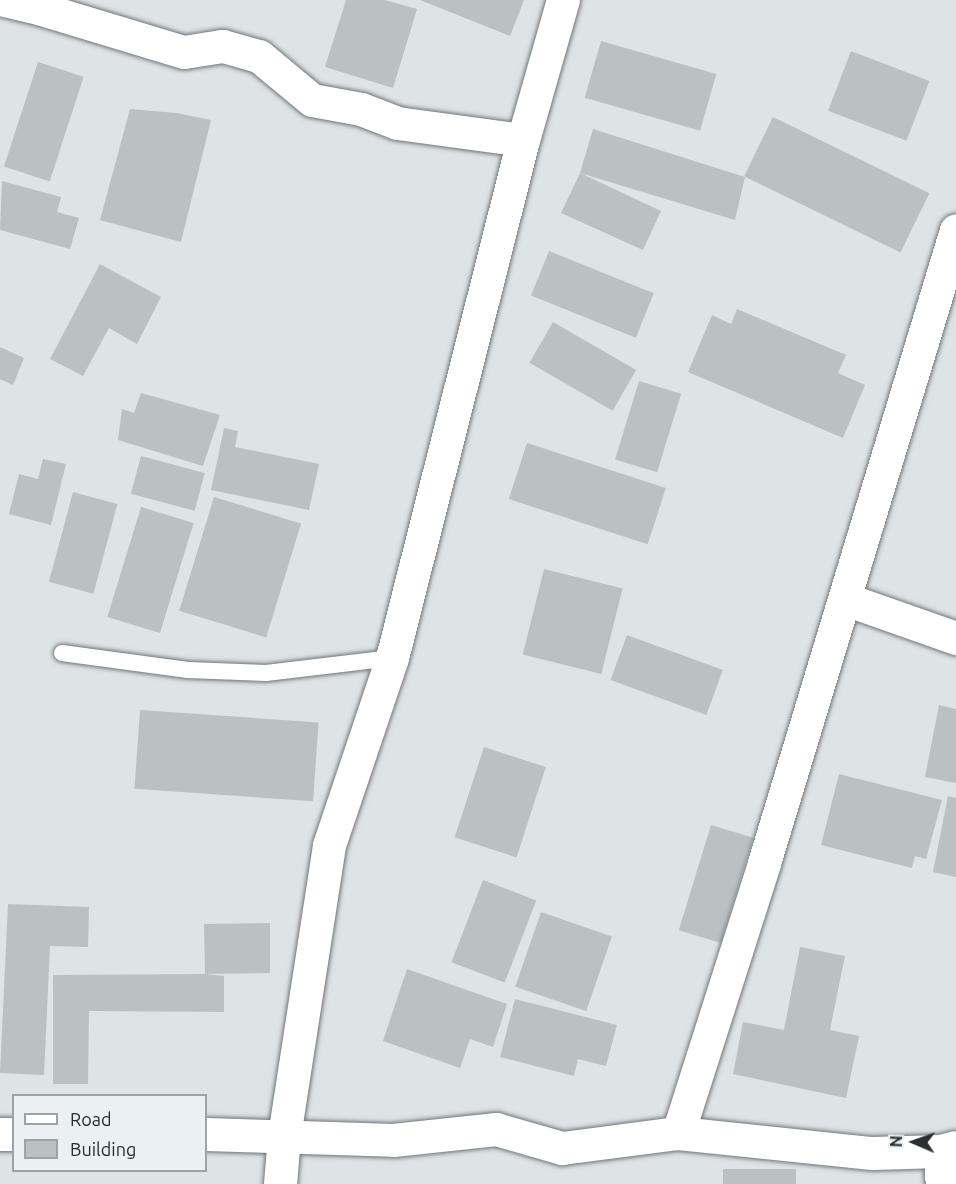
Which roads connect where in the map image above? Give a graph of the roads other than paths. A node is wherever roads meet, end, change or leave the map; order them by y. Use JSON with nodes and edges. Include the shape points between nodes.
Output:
{"nodes":[{"id":1,"x":4,"y":0,"type":"edge"},
{"id":2,"x":562,"y":0,"type":"edge"},
{"id":3,"x":97,"y":12,"type":"edge"},
{"id":4,"x":523,"y":140,"type":"junction"},
{"id":5,"x":956,"y":230,"type":"edge"},
{"id":6,"x":845,"y":599,"type":"junction"},
{"id":7,"x":956,"y":638,"type":"edge"},
{"id":8,"x":62,"y":653,"type":"dead end"},
{"id":9,"x":392,"y":658,"type":"junction"},
{"id":10,"x":678,"y":1133,"type":"junction"},
{"id":11,"x":207,"y":1134,"type":"edge"},
{"id":12,"x":284,"y":1136,"type":"junction"},
{"id":13,"x":948,"y":1149,"type":"edge"},
{"id":14,"x":280,"y":1184,"type":"edge"},
{"id":15,"x":942,"y":1184,"type":"edge"}],
"edges":[{"from":1,"to":3,"type":"street"},
{"from":2,"to":4,"type":"street"},
{"from":3,"to":4,"type":"street","via":[[184,52],[223,46],[259,57],[312,100],[361,109],[397,123]]},
{"from":4,"to":9,"type":"street"},
{"from":5,"to":6,"type":"street"},
{"from":6,"to":7,"type":"street"},
{"from":6,"to":10,"type":"street"},
{"from":8,"to":9,"type":"lane","via":[[188,670],[266,673]]},
{"from":9,"to":12,"type":"street","via":[[329,845]]},
{"from":10,"to":12,"type":"street","via":[[562,1148],[496,1129],[393,1140]]},
{"from":10,"to":13,"type":"street","via":[[872,1153]]},
{"from":11,"to":12,"type":"street"},
{"from":12,"to":14,"type":"street"},
{"from":13,"to":15,"type":"street"}]}
